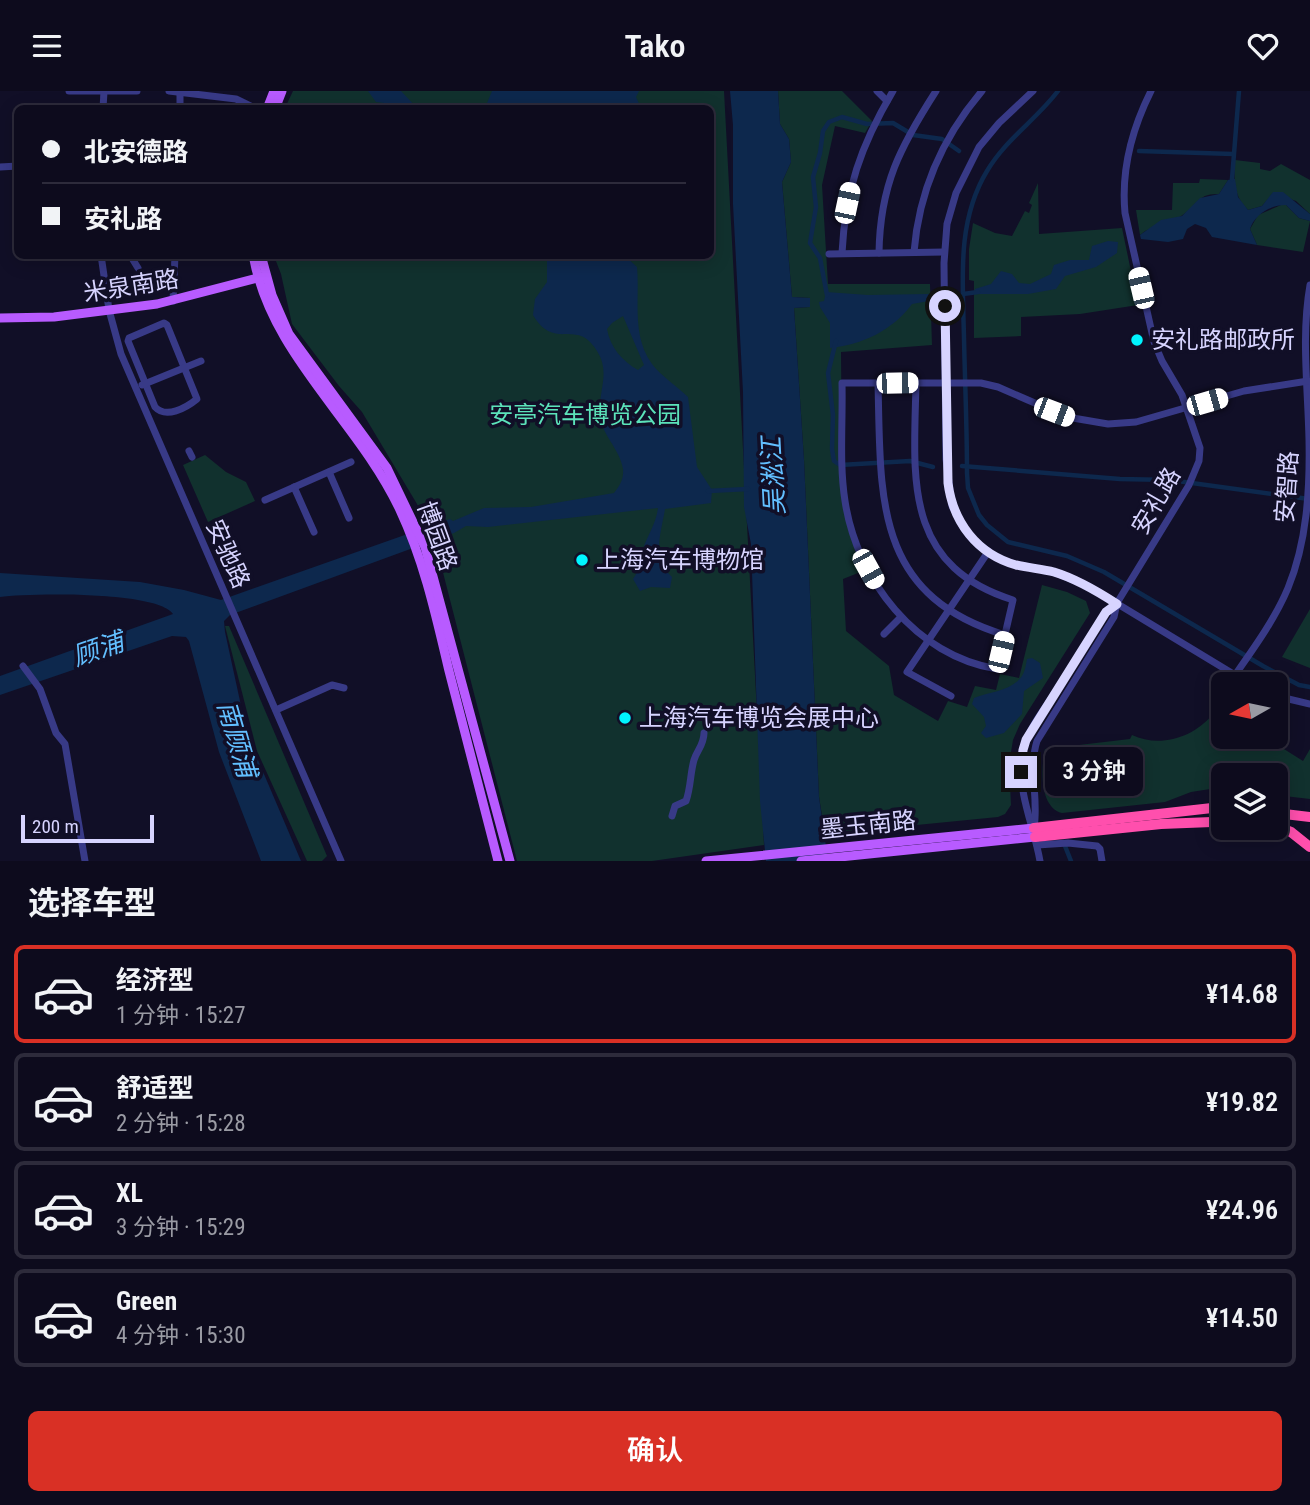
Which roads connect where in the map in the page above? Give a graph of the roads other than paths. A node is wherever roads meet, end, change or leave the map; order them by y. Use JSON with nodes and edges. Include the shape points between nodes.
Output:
{"nodes":[{"id":1,"x":69,"y":91,"type":"edge"},
{"id":2,"x":104,"y":91,"type":"edge"},
{"id":3,"x":137,"y":91,"type":"edge"},
{"id":4,"x":169,"y":91,"type":"edge"},
{"id":5,"x":180,"y":91,"type":"edge"},
{"id":6,"x":877,"y":91,"type":"edge"},
{"id":7,"x":893,"y":91,"type":"edge"},
{"id":8,"x":936,"y":91,"type":"edge"},
{"id":9,"x":982,"y":91,"type":"edge"},
{"id":10,"x":1033,"y":91,"type":"edge"},
{"id":11,"x":1151,"y":91,"type":"edge"},
{"id":12,"x":887,"y":101,"type":"junction"},
{"id":13,"x":249,"y":105,"type":"edge"},
{"id":14,"x":944,"y":252,"type":"junction"},
{"id":15,"x":842,"y":253,"type":"junction"},
{"id":16,"x":879,"y":253,"type":"junction"},
{"id":17,"x":914,"y":253,"type":"junction"},
{"id":18,"x":829,"y":254,"type":"dead end"},
{"id":19,"x":102,"y":259,"type":"edge"},
{"id":20,"x":132,"y":259,"type":"edge"},
{"id":21,"x":175,"y":259,"type":"edge"},
{"id":22,"x":255,"y":259,"type":"edge"},
{"id":23,"x":261,"y":259,"type":"edge"},
{"id":24,"x":138,"y":268,"type":"dead end"},
{"id":25,"x":262,"y":277,"type":"junction"},
{"id":26,"x":1310,"y":285,"type":"edge"},
{"id":27,"x":173,"y":301,"type":"junction"},
{"id":28,"x":109,"y":310,"type":"junction"},
{"id":29,"x":0,"y":318,"type":"edge"},
{"id":30,"x":201,"y":361,"type":"dead end"},
{"id":31,"x":184,"y":367,"type":"junction"},
{"id":32,"x":1308,"y":381,"type":"edge"},
{"id":33,"x":878,"y":383,"type":"junction"},
{"id":34,"x":916,"y":383,"type":"junction"},
{"id":35,"x":946,"y":383,"type":"junction"},
{"id":36,"x":145,"y":384,"type":"junction"},
{"id":37,"x":135,"y":388,"type":"junction"},
{"id":38,"x":1187,"y":407,"type":"junction"},
{"id":39,"x":351,"y":462,"type":"dead end"},
{"id":40,"x":329,"y":472,"type":"junction"},
{"id":41,"x":295,"y":487,"type":"junction"},
{"id":42,"x":265,"y":500,"type":"dead end"},
{"id":43,"x":349,"y":518,"type":"dead end"},
{"id":44,"x":314,"y":531,"type":"dead end"},
{"id":45,"x":421,"y":548,"type":"junction"},
{"id":46,"x":988,"y":552,"type":"junction"},
{"id":47,"x":969,"y":580,"type":"junction"},
{"id":48,"x":1117,"y":604,"type":"junction"},
{"id":49,"x":949,"y":610,"type":"junction"},
{"id":50,"x":901,"y":617,"type":"junction"},
{"id":51,"x":884,"y":634,"type":"dead end"},
{"id":52,"x":1005,"y":635,"type":"junction"},
{"id":53,"x":928,"y":641,"type":"junction"},
{"id":54,"x":23,"y":666,"type":"dead end"},
{"id":55,"x":1231,"y":672,"type":"edge"},
{"id":56,"x":1238,"y":672,"type":"edge"},
{"id":57,"x":344,"y":688,"type":"dead end"},
{"id":58,"x":951,"y":696,"type":"dead end"},
{"id":59,"x":1288,"y":699,"type":"edge"},
{"id":60,"x":1310,"y":704,"type":"edge"},
{"id":61,"x":276,"y":710,"type":"junction"},
{"id":62,"x":704,"y":733,"type":"dead end"},
{"id":63,"x":1211,"y":808,"type":"tunnel mouth"},
{"id":64,"x":1288,"y":814,"type":"edge"},
{"id":65,"x":672,"y":816,"type":"dead end"},
{"id":66,"x":1310,"y":817,"type":"edge"},
{"id":67,"x":1288,"y":820,"type":"edge"},
{"id":68,"x":1211,"y":822,"type":"tunnel mouth"},
{"id":69,"x":1310,"y":823,"type":"edge"},
{"id":70,"x":1288,"y":831,"type":"edge"},
{"id":71,"x":1035,"y":837,"type":"junction"},
{"id":72,"x":894,"y":847,"type":"junction"},
{"id":73,"x":1310,"y":847,"type":"edge"},
{"id":74,"x":85,"y":861,"type":"edge"},
{"id":75,"x":341,"y":861,"type":"edge"},
{"id":76,"x":498,"y":861,"type":"edge"},
{"id":77,"x":509,"y":861,"type":"edge"},
{"id":78,"x":706,"y":861,"type":"edge"},
{"id":79,"x":801,"y":861,"type":"edge"},
{"id":80,"x":1040,"y":861,"type":"edge"},
{"id":81,"x":1102,"y":861,"type":"edge"}],
"edges":[{"from":1,"to":2,"type":"street"},
{"from":2,"to":3,"type":"street"},
{"from":4,"to":5,"type":"street"},
{"from":5,"to":13,"type":"street"},
{"from":6,"to":12,"type":"street"},
{"from":7,"to":12,"type":"street"},
{"from":8,"to":16,"type":"street","via":[[906,138],[892,172],[881,216]]},
{"from":9,"to":17,"type":"street","via":[[948,137],[923,194]]},
{"from":10,"to":14,"type":"street","via":[[999,123],[971,161],[952,207]]},
{"from":11,"to":38,"type":"street","name":"安礼路","via":[[1127,156],[1123,197],[1154,342]]},
{"from":12,"to":15,"type":"street","via":[[850,187]]},
{"from":14,"to":17,"type":"street"},
{"from":14,"to":35,"type":"street"},
{"from":15,"to":16,"type":"street"},
{"from":15,"to":18,"type":"street"},
{"from":16,"to":17,"type":"street"},
{"from":19,"to":28,"type":"street","name":"安驰路"},
{"from":20,"to":24,"type":"street"},
{"from":21,"to":27,"type":"street"},
{"from":22,"to":25,"type":"main road","name":"博园路"},
{"from":23,"to":25,"type":"main road","name":"博园路"},
{"from":25,"to":27,"type":"main road","name":"米泉南路"},
{"from":25,"to":45,"type":"main road","name":"博园路","via":[[273,318],[290,349],[372,459]]},
{"from":26,"to":32,"type":"street","name":"安智路"},
{"from":27,"to":28,"type":"main road","name":"米泉南路"},
{"from":28,"to":29,"type":"main road","name":"米泉南路"},
{"from":28,"to":37,"type":"street","name":"安驰路"},
{"from":30,"to":31,"type":"street"},
{"from":31,"to":36,"type":"street"},
{"from":31,"to":36,"type":"street","via":[[197,399],[167,414],[155,407]]},
{"from":31,"to":36,"type":"street","via":[[164,323],[129,338]]},
{"from":32,"to":38,"type":"street","via":[[1244,391]]},
{"from":32,"to":56,"type":"street","name":"安智路","via":[[1308,492],[1299,551],[1289,587]]},
{"from":33,"to":34,"type":"street"},
{"from":33,"to":49,"type":"street","via":[[880,466],[885,511],[896,547],[913,575]]},
{"from":33,"to":50,"type":"street","via":[[842,383],[845,503],[858,546],[879,589]]},
{"from":34,"to":35,"type":"street"},
{"from":34,"to":47,"type":"street","via":[[917,501],[942,554]]},
{"from":35,"to":38,"type":"street","via":[[998,387],[1067,417],[1096,423],[1136,422]]},
{"from":35,"to":46,"type":"street","via":[[949,496],[962,527]]},
{"from":36,"to":37,"type":"street"},
{"from":37,"to":61,"type":"street","name":"安驰路"},
{"from":38,"to":48,"type":"street","name":"安礼路","via":[[1200,448],[1199,461],[1191,482]]},
{"from":39,"to":40,"type":"street"},
{"from":40,"to":41,"type":"street"},
{"from":40,"to":43,"type":"street"},
{"from":41,"to":42,"type":"street"},
{"from":41,"to":44,"type":"street"},
{"from":45,"to":76,"type":"main road","name":"博园路"},
{"from":45,"to":77,"type":"main road","name":"博园路"},
{"from":46,"to":47,"type":"street"},
{"from":46,"to":48,"type":"street","via":[[1007,562],[1068,577]]},
{"from":47,"to":49,"type":"street"},
{"from":47,"to":52,"type":"street","via":[[1013,600]]},
{"from":48,"to":55,"type":"street"},
{"from":48,"to":71,"type":"street","name":"安礼路","via":[[1114,617],[1037,741],[1033,760]]},
{"from":48,"to":71,"type":"street","name":"安礼路","via":[[1106,612],[1026,740],[1021,772]]},
{"from":49,"to":52,"type":"street"},
{"from":49,"to":53,"type":"street"},
{"from":50,"to":51,"type":"street"},
{"from":50,"to":53,"type":"street"},
{"from":52,"to":53,"type":"street","via":[[997,669],[960,658]]},
{"from":53,"to":58,"type":"street","via":[[907,673]]},
{"from":54,"to":74,"type":"street","via":[[37,684],[56,733],[65,744]]},
{"from":57,"to":61,"type":"street","via":[[332,685]]},
{"from":59,"to":60,"type":"street"},
{"from":61,"to":75,"type":"street","name":"安驰路"},
{"from":62,"to":65,"type":"street","via":[[686,800],[675,806]]},
{"from":63,"to":71,"type":"highway"},
{"from":64,"to":66,"type":"highway"},
{"from":67,"to":69,"type":"highway"},
{"from":68,"to":71,"type":"highway"},
{"from":70,"to":73,"type":"highway"},
{"from":71,"to":72,"type":"main road","name":"墨玉南路"},
{"from":71,"to":80,"type":"street"},
{"from":71,"to":81,"type":"street","via":[[1097,846]]},
{"from":72,"to":78,"type":"main road","name":"墨玉南路"},
{"from":72,"to":79,"type":"main road","name":"墨玉南路"}]}
